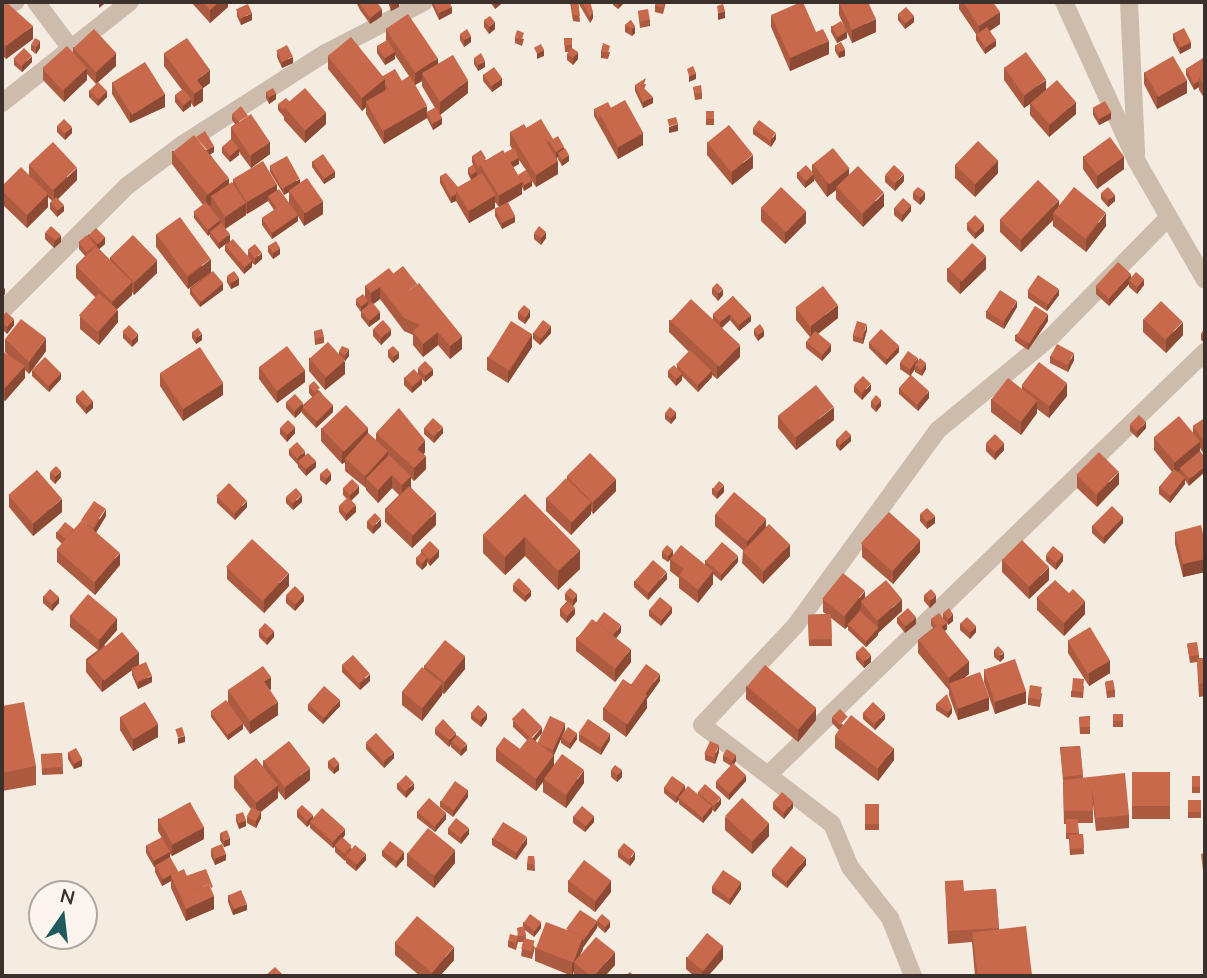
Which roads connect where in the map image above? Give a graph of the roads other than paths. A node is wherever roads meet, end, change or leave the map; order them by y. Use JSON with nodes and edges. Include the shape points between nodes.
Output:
{"nodes":[{"id":1,"x":15,"y":2,"type":"edge"},
{"id":2,"x":36,"y":2,"type":"edge"},
{"id":3,"x":130,"y":2,"type":"edge"},
{"id":4,"x":425,"y":2,"type":"edge"},
{"id":5,"x":1064,"y":2,"type":"edge"},
{"id":6,"x":1129,"y":2,"type":"edge"},
{"id":7,"x":2,"y":6,"type":"edge"},
{"id":8,"x":69,"y":47,"type":"junction"},
{"id":9,"x":2,"y":103,"type":"edge"},
{"id":10,"x":1136,"y":160,"type":"junction"},
{"id":11,"x":1168,"y":218,"type":"junction"},
{"id":12,"x":1205,"y":280,"type":"edge"},
{"id":13,"x":2,"y":311,"type":"edge"},
{"id":14,"x":1205,"y":352,"type":"edge"},
{"id":15,"x":769,"y":774,"type":"junction"},
{"id":16,"x":913,"y":976,"type":"edge"}],
"edges":[{"from":1,"to":7,"type":"street"},
{"from":2,"to":8,"type":"street"},
{"from":3,"to":8,"type":"street"},
{"from":4,"to":13,"type":"street","via":[[324,54],[183,144],[127,186]]},
{"from":5,"to":10,"type":"street"},
{"from":6,"to":10,"type":"street"},
{"from":8,"to":9,"type":"street"},
{"from":10,"to":11,"type":"street"},
{"from":11,"to":12,"type":"street"},
{"from":11,"to":15,"type":"street","via":[[1052,337],[938,430],[795,626],[702,725]]},
{"from":14,"to":15,"type":"street"},
{"from":15,"to":16,"type":"street","via":[[832,824],[850,867],[890,918]]}]}
